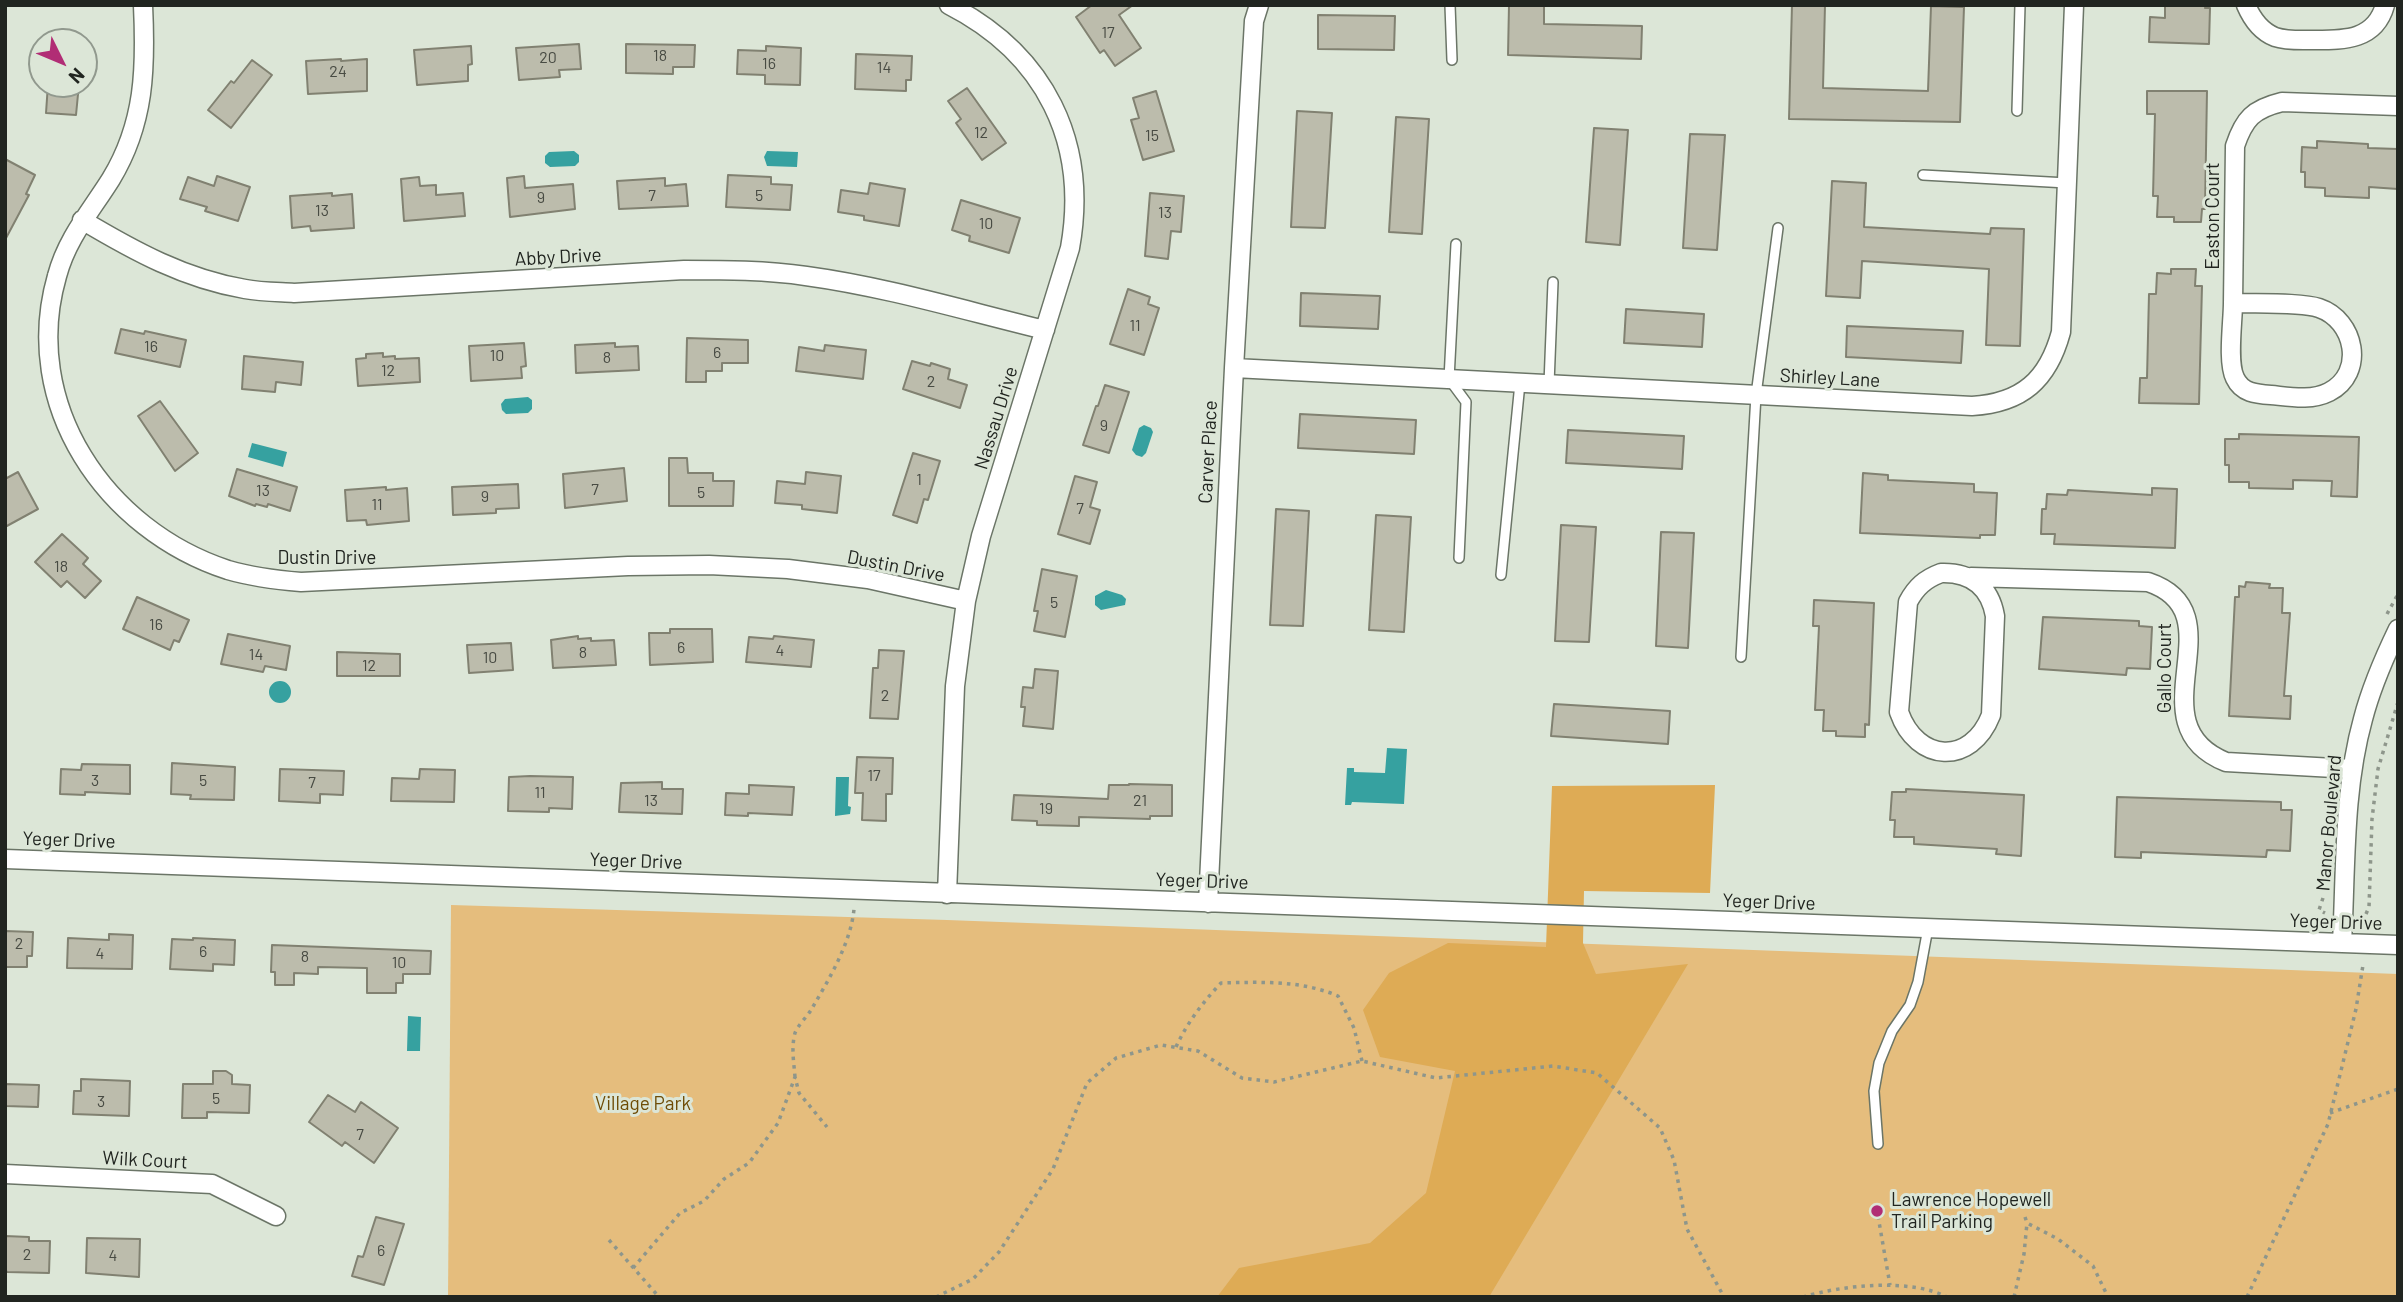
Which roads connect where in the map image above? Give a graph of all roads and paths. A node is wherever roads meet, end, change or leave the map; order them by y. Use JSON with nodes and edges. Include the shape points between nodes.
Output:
{"nodes":[{"id":1,"x":143,"y":5,"type":"edge"},
{"id":2,"x":949,"y":5,"type":"edge"},
{"id":3,"x":1259,"y":5,"type":"edge"},
{"id":4,"x":1450,"y":5,"type":"edge"},
{"id":5,"x":2020,"y":5,"type":"edge"},
{"id":6,"x":2074,"y":5,"type":"edge"},
{"id":7,"x":2246,"y":5,"type":"edge"},
{"id":8,"x":2385,"y":5,"type":"edge"},
{"id":9,"x":1452,"y":60,"type":"dead end"},
{"id":10,"x":2398,"y":106,"type":"edge"},
{"id":11,"x":2017,"y":111,"type":"dead end"},
{"id":12,"x":1923,"y":175,"type":"dead end"},
{"id":13,"x":2067,"y":183,"type":"junction"},
{"id":14,"x":82,"y":220,"type":"junction"},
{"id":15,"x":1778,"y":228,"type":"dead end"},
{"id":16,"x":1456,"y":244,"type":"dead end"},
{"id":17,"x":1553,"y":282,"type":"dead end"},
{"id":18,"x":2233,"y":303,"type":"junction"},
{"id":19,"x":1045,"y":330,"type":"junction"},
{"id":20,"x":1234,"y":368,"type":"junction"},
{"id":21,"x":1449,"y":379,"type":"junction"},
{"id":22,"x":1520,"y":383,"type":"junction"},
{"id":23,"x":1549,"y":384,"type":"junction"},
{"id":24,"x":1756,"y":395,"type":"junction"},
{"id":25,"x":1459,"y":558,"type":"dead end"},
{"id":26,"x":1501,"y":575,"type":"dead end"},
{"id":27,"x":1971,"y":577,"type":"junction"},
{"id":28,"x":966,"y":601,"type":"junction"},
{"id":29,"x":2398,"y":629,"type":"edge"},
{"id":30,"x":1741,"y":657,"type":"dead end"},
{"id":31,"x":2398,"y":702,"type":"edge"},
{"id":32,"x":2352,"y":769,"type":"junction"},
{"id":33,"x":5,"y":859,"type":"edge"},
{"id":34,"x":852,"y":890,"type":"junction"},
{"id":35,"x":947,"y":894,"type":"junction"},
{"id":36,"x":1208,"y":903,"type":"junction"},
{"id":37,"x":2366,"y":914,"type":"dead end"},
{"id":38,"x":1928,"y":928,"type":"junction"},
{"id":39,"x":2342,"y":943,"type":"junction"},
{"id":40,"x":2398,"y":945,"type":"edge"},
{"id":41,"x":2363,"y":965,"type":"dead end"},
{"id":42,"x":1176,"y":1048,"type":"junction"},
{"id":43,"x":1362,"y":1061,"type":"junction"},
{"id":44,"x":795,"y":1077,"type":"junction"},
{"id":45,"x":2398,"y":1089,"type":"edge"},
{"id":46,"x":2330,"y":1112,"type":"junction"},
{"id":47,"x":827,"y":1127,"type":"dead end"},
{"id":48,"x":1878,"y":1144,"type":"dead end"},
{"id":49,"x":5,"y":1174,"type":"edge"},
{"id":50,"x":276,"y":1216,"type":"dead end"},
{"id":51,"x":1878,"y":1216,"type":"dead end"},
{"id":52,"x":2025,"y":1217,"type":"dead end"},
{"id":53,"x":2027,"y":1223,"type":"junction"},
{"id":54,"x":610,"y":1240,"type":"dead end"},
{"id":55,"x":633,"y":1268,"type":"junction"},
{"id":56,"x":1890,"y":1286,"type":"junction"},
{"id":57,"x":659,"y":1297,"type":"edge"},
{"id":58,"x":936,"y":1297,"type":"edge"},
{"id":59,"x":1724,"y":1297,"type":"edge"},
{"id":60,"x":1804,"y":1297,"type":"edge"},
{"id":61,"x":1947,"y":1297,"type":"edge"},
{"id":62,"x":2014,"y":1297,"type":"edge"},
{"id":63,"x":2108,"y":1297,"type":"edge"},
{"id":64,"x":2247,"y":1297,"type":"edge"}],
"edges":[{"from":1,"to":14,"type":"street","name":"Dustin Drive","via":[[144,80],[138,116],[111,179]]},
{"from":2,"to":19,"type":"street","name":"Nassau Drive","via":[[1002,38],[1026,62],[1060,120],[1070,152],[1076,189],[1074,222]]},
{"from":3,"to":20,"type":"street","name":"Carver Place","via":[[1254,21]]},
{"from":4,"to":9,"type":"lane"},
{"from":5,"to":11,"type":"lane"},
{"from":6,"to":13,"type":"street","name":"Shirley Lane"},
{"from":7,"to":8,"type":"street","via":[[2261,29],[2288,40],[2349,40],[2375,24]]},
{"from":10,"to":18,"type":"street","name":"Easton Court","via":[[2281,102],[2250,116],[2235,146]]},
{"from":12,"to":13,"type":"lane"},
{"from":13,"to":24,"type":"street","name":"Shirley Lane","via":[[2061,332],[2044,373],[2013,398],[1972,406]]},
{"from":14,"to":19,"type":"street","name":"Abby Drive","via":[[168,268],[247,290],[294,293],[744,270],[852,283]]},
{"from":14,"to":28,"type":"street","name":"Dustin Drive","via":[[57,274],[50,303],[48,354],[55,394],[82,456],[103,486],[158,536],[194,556],[252,576],[301,582],[628,566],[788,569],[868,579]]},
{"from":15,"to":24,"type":"lane"},
{"from":16,"to":21,"type":"lane"},
{"from":17,"to":23,"type":"lane"},
{"from":18,"to":18,"type":"street","name":"Easton Court","via":[[2316,307],[2331,313],[2343,324],[2353,354],[2343,380],[2332,390],[2306,398],[2252,394],[2241,387],[2232,366]]},
{"from":19,"to":28,"type":"street","name":"Nassau Drive","via":[[981,536]]},
{"from":20,"to":21,"type":"street","name":"Shirley Lane"},
{"from":20,"to":36,"type":"street","name":"Carver Place"},
{"from":21,"to":22,"type":"street","name":"Shirley Lane"},
{"from":21,"to":25,"type":"lane","via":[[1466,402]]},
{"from":22,"to":23,"type":"street","name":"Shirley Lane"},
{"from":22,"to":26,"type":"lane"},
{"from":23,"to":24,"type":"street","name":"Shirley Lane"},
{"from":24,"to":30,"type":"lane"},
{"from":27,"to":27,"type":"street","name":"Gallo Court","via":[[1956,573],[1926,579],[1908,602],[1899,712],[1915,741],[1945,752],[1974,742],[1991,715],[1993,602]]},
{"from":27,"to":32,"type":"street","name":"Gallo Court","via":[[2148,582],[2163,587],[2185,610],[2189,625],[2184,710],[2196,744],[2209,756],[2226,762]]},
{"from":28,"to":35,"type":"street","name":"Nassau Drive","via":[[955,686]]},
{"from":29,"to":32,"type":"street","name":"Manor Boulevard","via":[[2362,719]]},
{"from":31,"to":37,"type":"path","via":[[2378,769]]},
{"from":32,"to":39,"type":"street","name":"Manor Boulevard"},
{"from":33,"to":34,"type":"street","name":"Yeger Drive"},
{"from":34,"to":35,"type":"street","name":"Yeger Drive"},
{"from":34,"to":44,"type":"path","via":[[854,912],[842,953],[796,1031]]},
{"from":35,"to":36,"type":"street","name":"Yeger Drive"},
{"from":36,"to":38,"type":"street","name":"Yeger Drive"},
{"from":38,"to":39,"type":"street","name":"Yeger Drive"},
{"from":38,"to":48,"type":"lane","via":[[1910,1005],[1892,1031],[1879,1063],[1874,1091]]},
{"from":39,"to":40,"type":"street","name":"Yeger Drive"},
{"from":41,"to":46,"type":"path"},
{"from":42,"to":43,"type":"path","via":[[1198,1051],[1242,1078],[1274,1082]]},
{"from":42,"to":43,"type":"path","via":[[1184,1030],[1222,983],[1289,983],[1339,996]]},
{"from":42,"to":58,"type":"path","via":[[1161,1045],[1116,1059],[1087,1083],[1053,1169],[999,1252],[973,1279]]},
{"from":43,"to":59,"type":"path","via":[[1436,1078],[1553,1066],[1597,1073],[1660,1128],[1674,1160],[1687,1229]]},
{"from":44,"to":47,"type":"path","via":[[799,1093]]},
{"from":44,"to":55,"type":"path","via":[[778,1123],[749,1163],[724,1179],[704,1201],[680,1213]]},
{"from":45,"to":46,"type":"path"},
{"from":46,"to":64,"type":"path"},
{"from":49,"to":50,"type":"street","name":"Wilk Court","via":[[212,1184]]},
{"from":51,"to":56,"type":"path"},
{"from":52,"to":53,"type":"path"},
{"from":53,"to":62,"type":"path"},
{"from":53,"to":63,"type":"path","via":[[2058,1239],[2093,1266]]},
{"from":54,"to":55,"type":"path"},
{"from":55,"to":57,"type":"path"},
{"from":56,"to":60,"type":"path"},
{"from":56,"to":61,"type":"path"}]}
